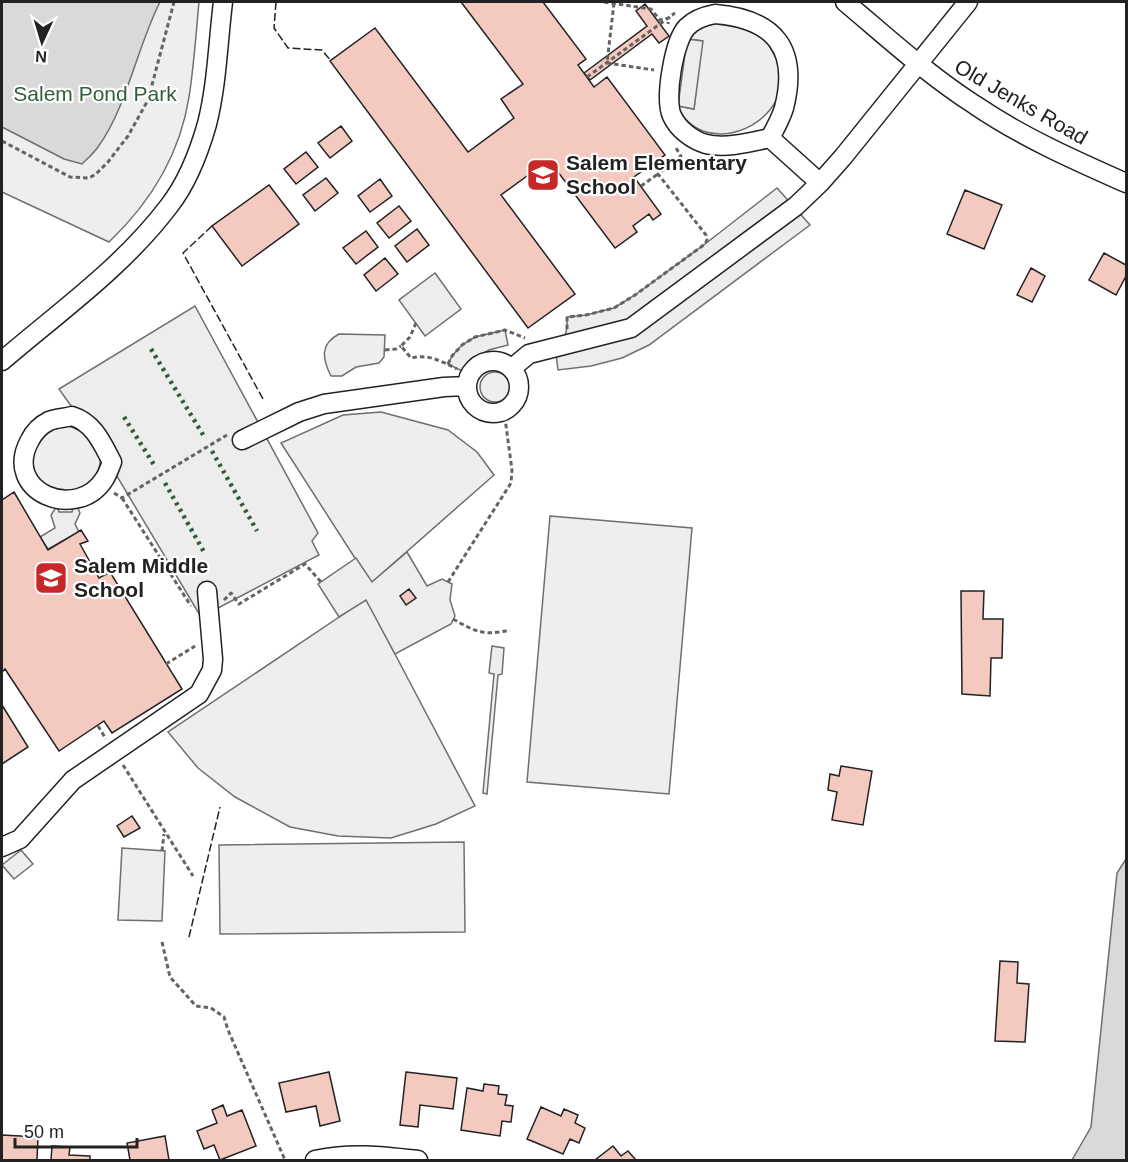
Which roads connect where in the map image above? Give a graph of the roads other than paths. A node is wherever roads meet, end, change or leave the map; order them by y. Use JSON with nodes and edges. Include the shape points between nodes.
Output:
{"nodes":[{"id":1,"x":223,"y":2,"type":"edge"},
{"id":2,"x":845,"y":2,"type":"edge"},
{"id":3,"x":968,"y":2,"type":"edge"},
{"id":4,"x":917,"y":63,"type":"junction"},
{"id":5,"x":770,"y":138,"type":"junction"},
{"id":6,"x":820,"y":183,"type":"junction"},
{"id":7,"x":1126,"y":183,"type":"edge"},
{"id":8,"x":2,"y":361,"type":"edge"},
{"id":9,"x":512,"y":368,"type":"junction"},
{"id":10,"x":468,"y":380,"type":"junction"},
{"id":11,"x":242,"y":440,"type":"dead end"},
{"id":12,"x":112,"y":462,"type":"joint"},
{"id":13,"x":207,"y":591,"type":"dead end"},
{"id":14,"x":2,"y":847,"type":"edge"},
{"id":15,"x":315,"y":1161,"type":"edge"},
{"id":16,"x":418,"y":1161,"type":"edge"}],
"edges":[{"from":1,"to":8,"type":"street","via":[[207,122],[186,178],[170,206],[118,263]]},
{"from":2,"to":4,"type":"street","name":"Old Jenks Road"},
{"from":3,"to":4,"type":"street"},
{"from":4,"to":6,"type":"street"},
{"from":4,"to":7,"type":"street","name":"Old Jenks Road","via":[[1004,123]]},
{"from":5,"to":5,"type":"street","via":[[784,110],[788,86],[787,59],[775,36],[738,15],[700,17],[686,28],[673,61],[671,114],[681,131],[707,145],[737,145]]},
{"from":5,"to":6,"type":"street"},
{"from":6,"to":9,"type":"street","via":[[794,207],[631,328],[529,354]]},
{"from":9,"to":10,"type":"street","via":[[488,361],[480,364]]},
{"from":9,"to":10,"type":"street","via":[[520,384],[519,392],[504,411],[494,413],[478,408],[472,402]]},
{"from":10,"to":11,"type":"street","via":[[324,404]]},
{"from":12,"to":12,"type":"street","via":[[104,480],[90,492],[63,501],[36,490],[22,461],[35,432],[49,421],[72,416],[94,430]]},
{"from":13,"to":14,"type":"street","via":[[212,670],[199,694],[73,780],[20,838]]},
{"from":15,"to":16,"type":"street","via":[[367,1155]]}]}
